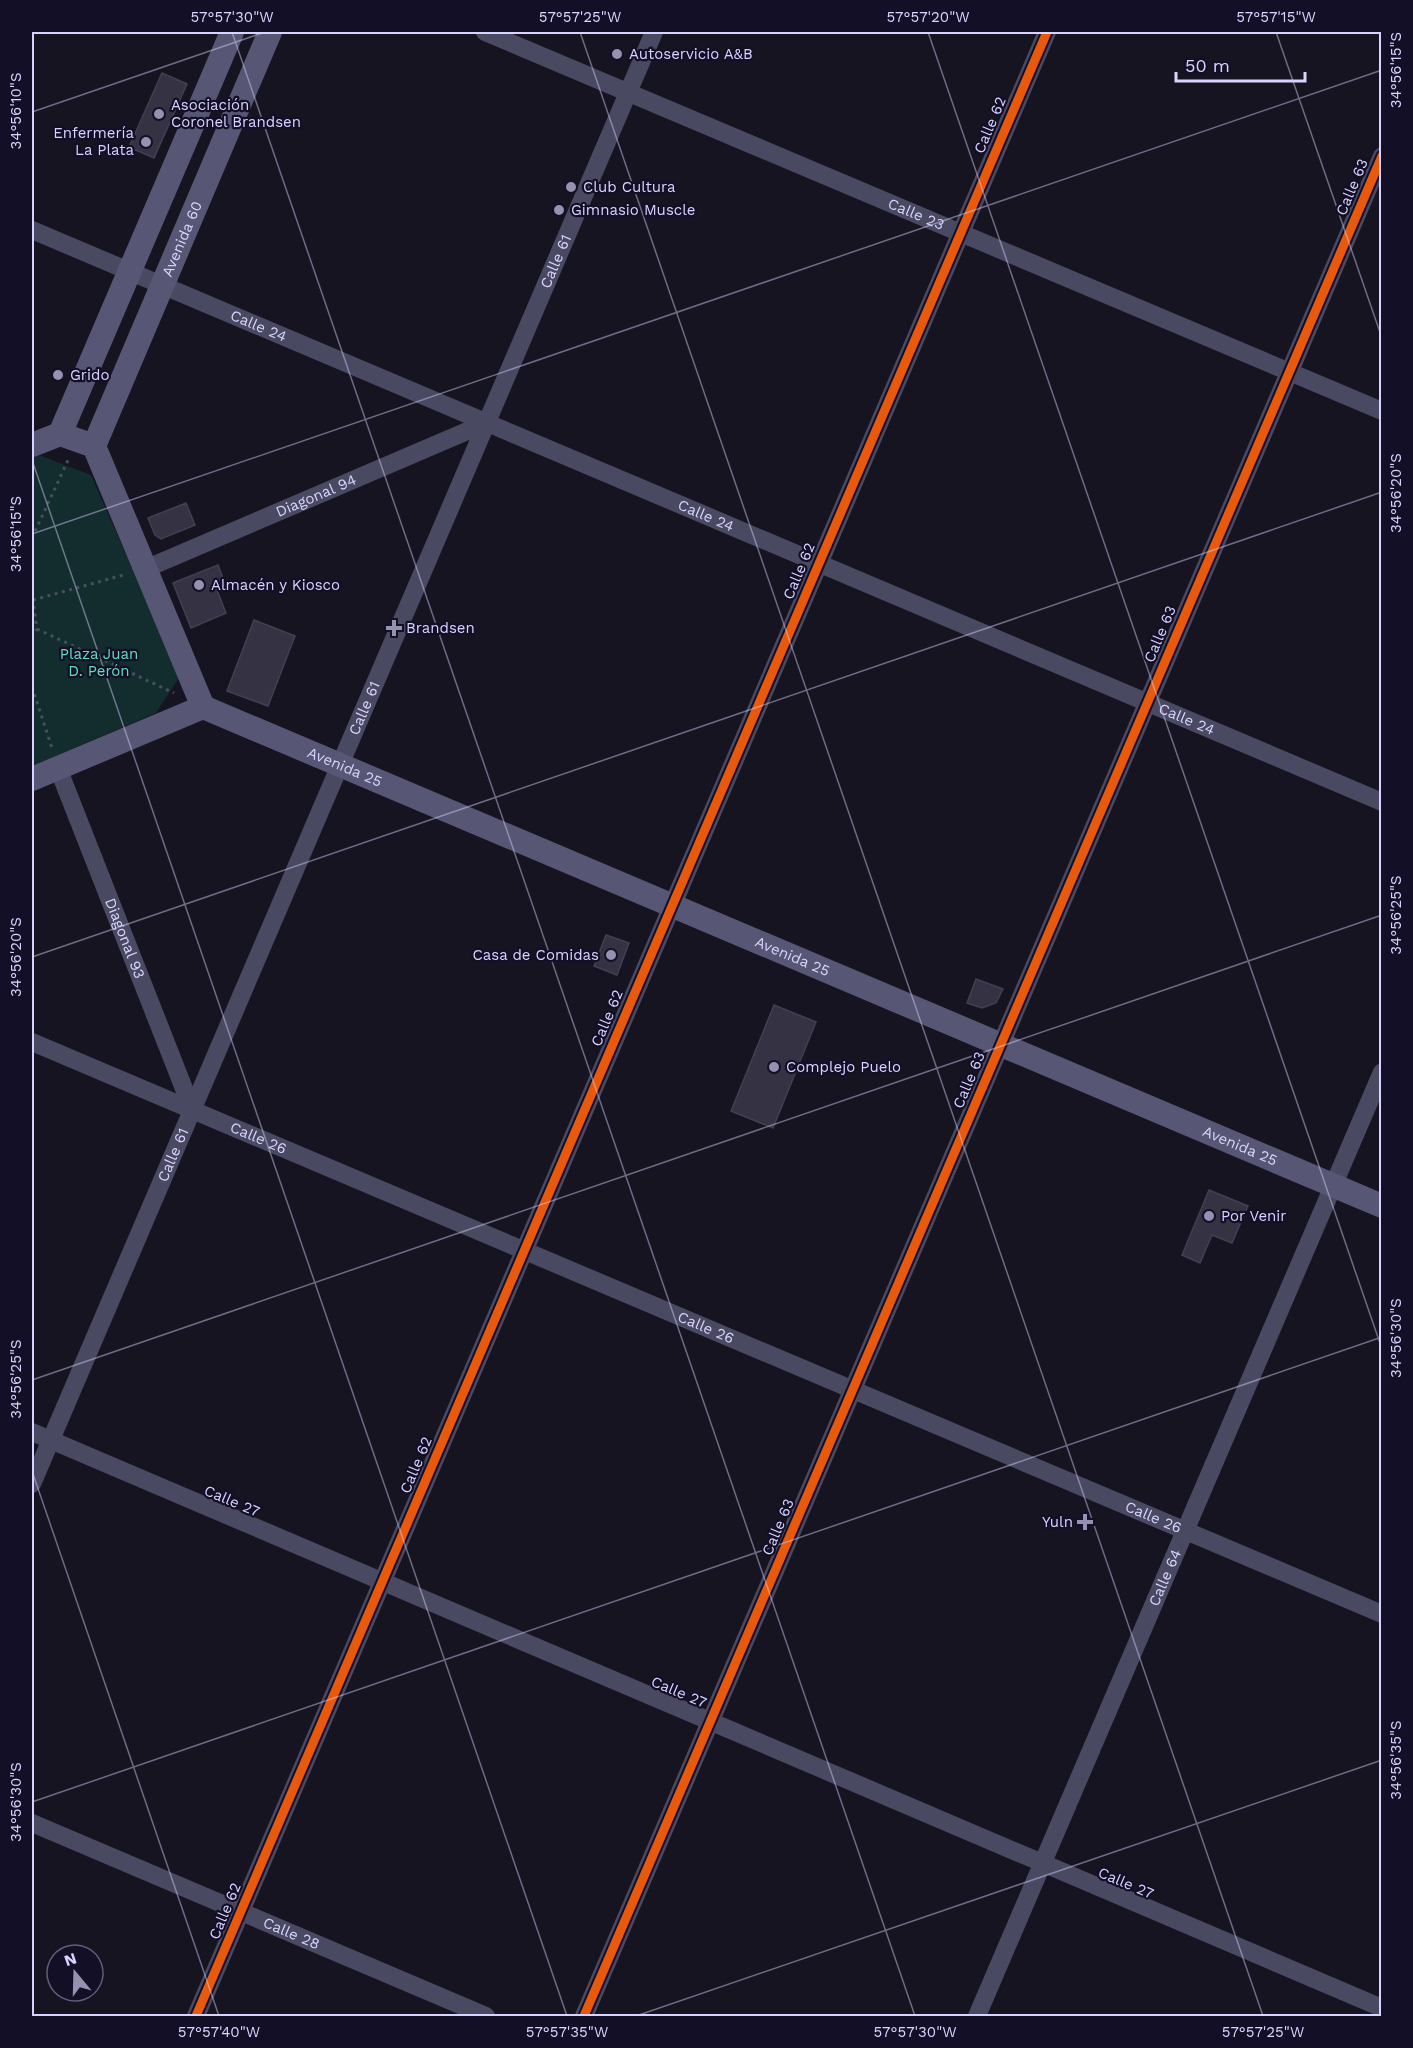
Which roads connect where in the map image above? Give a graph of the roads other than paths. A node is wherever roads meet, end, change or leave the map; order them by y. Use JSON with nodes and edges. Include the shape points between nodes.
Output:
{"nodes":[{"id":1,"x":232,"y":32,"type":"edge"},
{"id":2,"x":270,"y":32,"type":"edge"},
{"id":3,"x":485,"y":32,"type":"edge"},
{"id":4,"x":654,"y":32,"type":"edge"},
{"id":5,"x":1047,"y":32,"type":"edge"},
{"id":6,"x":628,"y":92,"type":"junction"},
{"id":7,"x":1382,"y":156,"type":"edge"},
{"id":8,"x":32,"y":230,"type":"edge"},
{"id":9,"x":960,"y":233,"type":"junction"},
{"id":10,"x":129,"y":272,"type":"junction"},
{"id":11,"x":161,"y":285,"type":"junction"},
{"id":12,"x":1289,"y":372,"type":"junction"},
{"id":13,"x":1382,"y":411,"type":"edge"},
{"id":14,"x":486,"y":423,"type":"junction"},
{"id":15,"x":77,"y":440,"type":"junction"},
{"id":16,"x":32,"y":445,"type":"edge"},
{"id":17,"x":819,"y":563,"type":"junction"},
{"id":18,"x":145,"y":569,"type":"junction"},
{"id":19,"x":1147,"y":703,"type":"junction"},
{"id":20,"x":203,"y":707,"type":"junction"},
{"id":21,"x":340,"y":765,"type":"junction"},
{"id":22,"x":58,"y":768,"type":"junction"},
{"id":23,"x":32,"y":779,"type":"edge"},
{"id":24,"x":1382,"y":802,"type":"edge"},
{"id":25,"x":672,"y":905,"type":"junction"},
{"id":26,"x":32,"y":1041,"type":"edge"},
{"id":27,"x":1000,"y":1045,"type":"junction"},
{"id":28,"x":1382,"y":1072,"type":"edge"},
{"id":29,"x":192,"y":1109,"type":"junction"},
{"id":30,"x":1333,"y":1185,"type":"junction"},
{"id":31,"x":1382,"y":1206,"type":"edge"},
{"id":32,"x":524,"y":1250,"type":"junction"},
{"id":33,"x":853,"y":1389,"type":"junction"},
{"id":34,"x":32,"y":1432,"type":"edge"},
{"id":35,"x":51,"y":1440,"type":"junction"},
{"id":36,"x":32,"y":1484,"type":"edge"},
{"id":37,"x":1185,"y":1530,"type":"junction"},
{"id":38,"x":382,"y":1581,"type":"junction"},
{"id":39,"x":1382,"y":1614,"type":"edge"},
{"id":40,"x":711,"y":1722,"type":"junction"},
{"id":41,"x":32,"y":1823,"type":"edge"},
{"id":42,"x":1042,"y":1863,"type":"junction"},
{"id":43,"x":241,"y":1912,"type":"junction"},
{"id":44,"x":1377,"y":2005,"type":"edge"},
{"id":45,"x":196,"y":2016,"type":"edge"},
{"id":46,"x":486,"y":2016,"type":"edge"},
{"id":47,"x":584,"y":2016,"type":"edge"},
{"id":48,"x":977,"y":2016,"type":"edge"}],
"edges":[{"from":1,"to":10,"type":"main road"},
{"from":2,"to":11,"type":"main road","name":"Avenida 60"},
{"from":3,"to":6,"type":"street","name":"Calle 23"},
{"from":4,"to":6,"type":"street","name":"Calle 61"},
{"from":5,"to":9,"type":"street","name":"Calle 62"},
{"from":6,"to":9,"type":"street","name":"Calle 23"},
{"from":6,"to":14,"type":"street","name":"Calle 61"},
{"from":7,"to":12,"type":"street","name":"Calle 63"},
{"from":8,"to":10,"type":"street","name":"Calle 24"},
{"from":9,"to":12,"type":"street","name":"Calle 23"},
{"from":9,"to":17,"type":"street","name":"Calle 62"},
{"from":10,"to":11,"type":"street","name":"Calle 24"},
{"from":10,"to":15,"type":"main road"},
{"from":11,"to":14,"type":"street","name":"Calle 24"},
{"from":11,"to":15,"type":"main road","name":"Avenida 60"},
{"from":12,"to":13,"type":"street","name":"Calle 23"},
{"from":12,"to":19,"type":"street","name":"Calle 63"},
{"from":14,"to":17,"type":"street","name":"Calle 24"},
{"from":14,"to":18,"type":"street","name":"Diagonal 94"},
{"from":14,"to":21,"type":"street","name":"Calle 61"},
{"from":15,"to":16,"type":"main road"},
{"from":15,"to":18,"type":"main road"},
{"from":17,"to":19,"type":"street","name":"Calle 24"},
{"from":17,"to":25,"type":"street","name":"Calle 62"},
{"from":18,"to":20,"type":"main road"},
{"from":19,"to":24,"type":"street","name":"Calle 24"},
{"from":19,"to":27,"type":"street","name":"Calle 63"},
{"from":20,"to":21,"type":"main road","name":"Avenida 25"},
{"from":20,"to":22,"type":"main road"},
{"from":21,"to":25,"type":"main road","name":"Avenida 25"},
{"from":21,"to":29,"type":"street","name":"Calle 61"},
{"from":22,"to":23,"type":"main road"},
{"from":22,"to":29,"type":"street","name":"Diagonal 93"},
{"from":25,"to":27,"type":"main road","name":"Avenida 25"},
{"from":25,"to":32,"type":"street","name":"Calle 62"},
{"from":26,"to":29,"type":"street","name":"Calle 26"},
{"from":27,"to":30,"type":"main road","name":"Avenida 25"},
{"from":27,"to":33,"type":"street","name":"Calle 63"},
{"from":28,"to":30,"type":"street","name":"Calle 64"},
{"from":29,"to":32,"type":"street","name":"Calle 26"},
{"from":29,"to":35,"type":"street","name":"Calle 61"},
{"from":30,"to":31,"type":"main road","name":"Avenida 25"},
{"from":30,"to":37,"type":"street","name":"Calle 64"},
{"from":32,"to":33,"type":"street","name":"Calle 26"},
{"from":32,"to":38,"type":"street","name":"Calle 62"},
{"from":33,"to":37,"type":"street","name":"Calle 26"},
{"from":33,"to":40,"type":"street","name":"Calle 63"},
{"from":34,"to":35,"type":"street","name":"Calle 27"},
{"from":35,"to":36,"type":"street","name":"Calle 61"},
{"from":35,"to":38,"type":"street","name":"Calle 27"},
{"from":37,"to":39,"type":"street","name":"Calle 26"},
{"from":37,"to":42,"type":"street","name":"Calle 64"},
{"from":38,"to":40,"type":"street","name":"Calle 27"},
{"from":38,"to":43,"type":"street","name":"Calle 62"},
{"from":40,"to":42,"type":"street","name":"Calle 27"},
{"from":40,"to":47,"type":"street","name":"Calle 63"},
{"from":41,"to":43,"type":"street","name":"Calle 28"},
{"from":42,"to":44,"type":"street","name":"Calle 27"},
{"from":42,"to":48,"type":"street","name":"Calle 64"},
{"from":43,"to":45,"type":"street","name":"Calle 62"},
{"from":43,"to":46,"type":"street","name":"Calle 28"}]}
